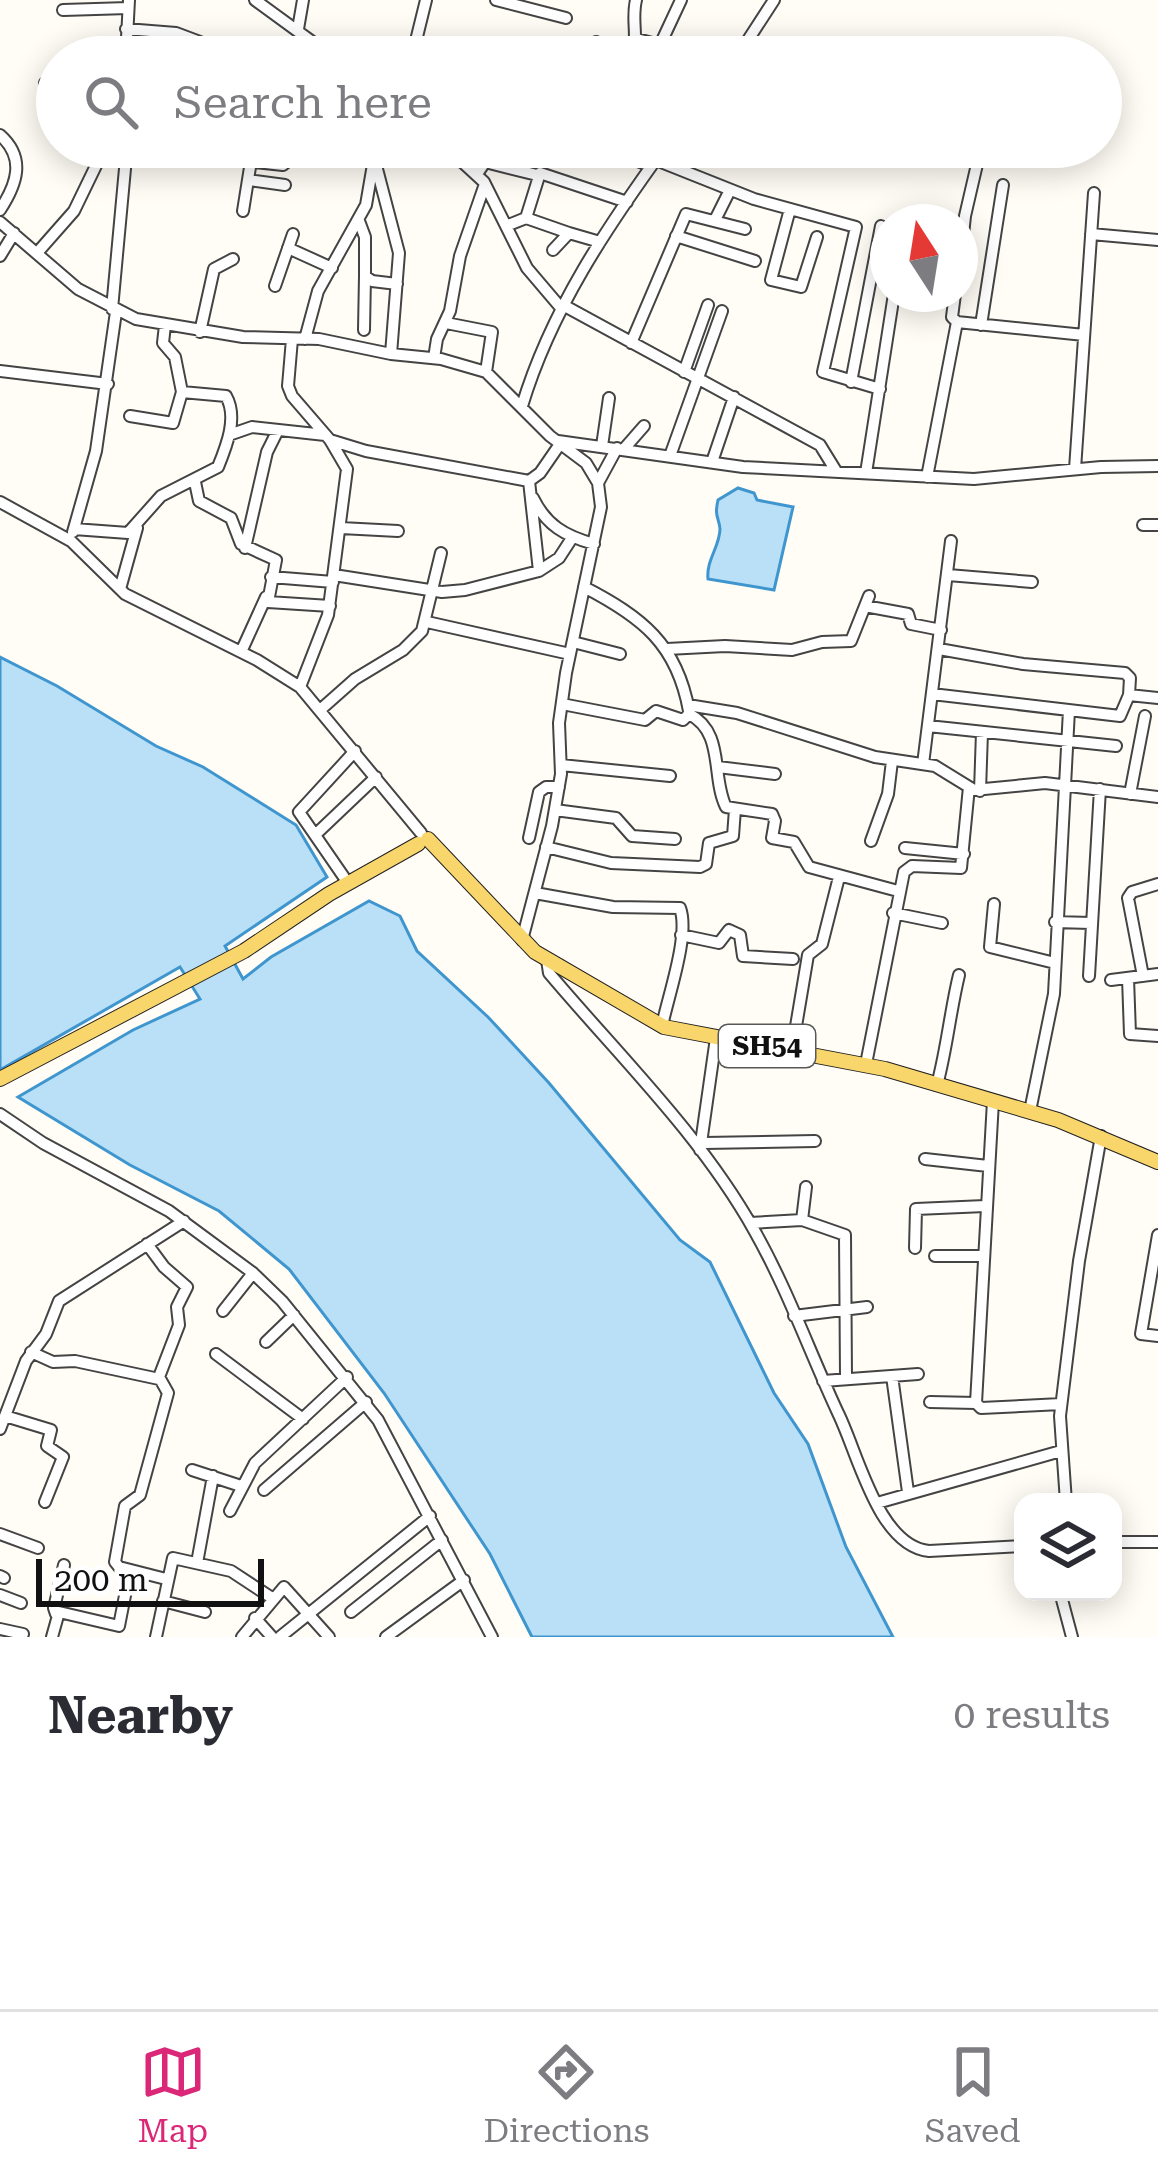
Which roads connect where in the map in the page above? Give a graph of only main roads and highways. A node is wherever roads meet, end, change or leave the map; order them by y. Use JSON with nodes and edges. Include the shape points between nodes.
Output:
{"nodes":[{"id":1,"x":0,"y":1079,"type":"edge"},
{"id":2,"x":1158,"y":1162,"type":"edge"}],
"edges":[{"from":1,"to":2,"type":"main road","number":"SH54","via":[[244,951],[422,838],[547,960],[662,1026],[866,1064],[1030,1112]]}]}
